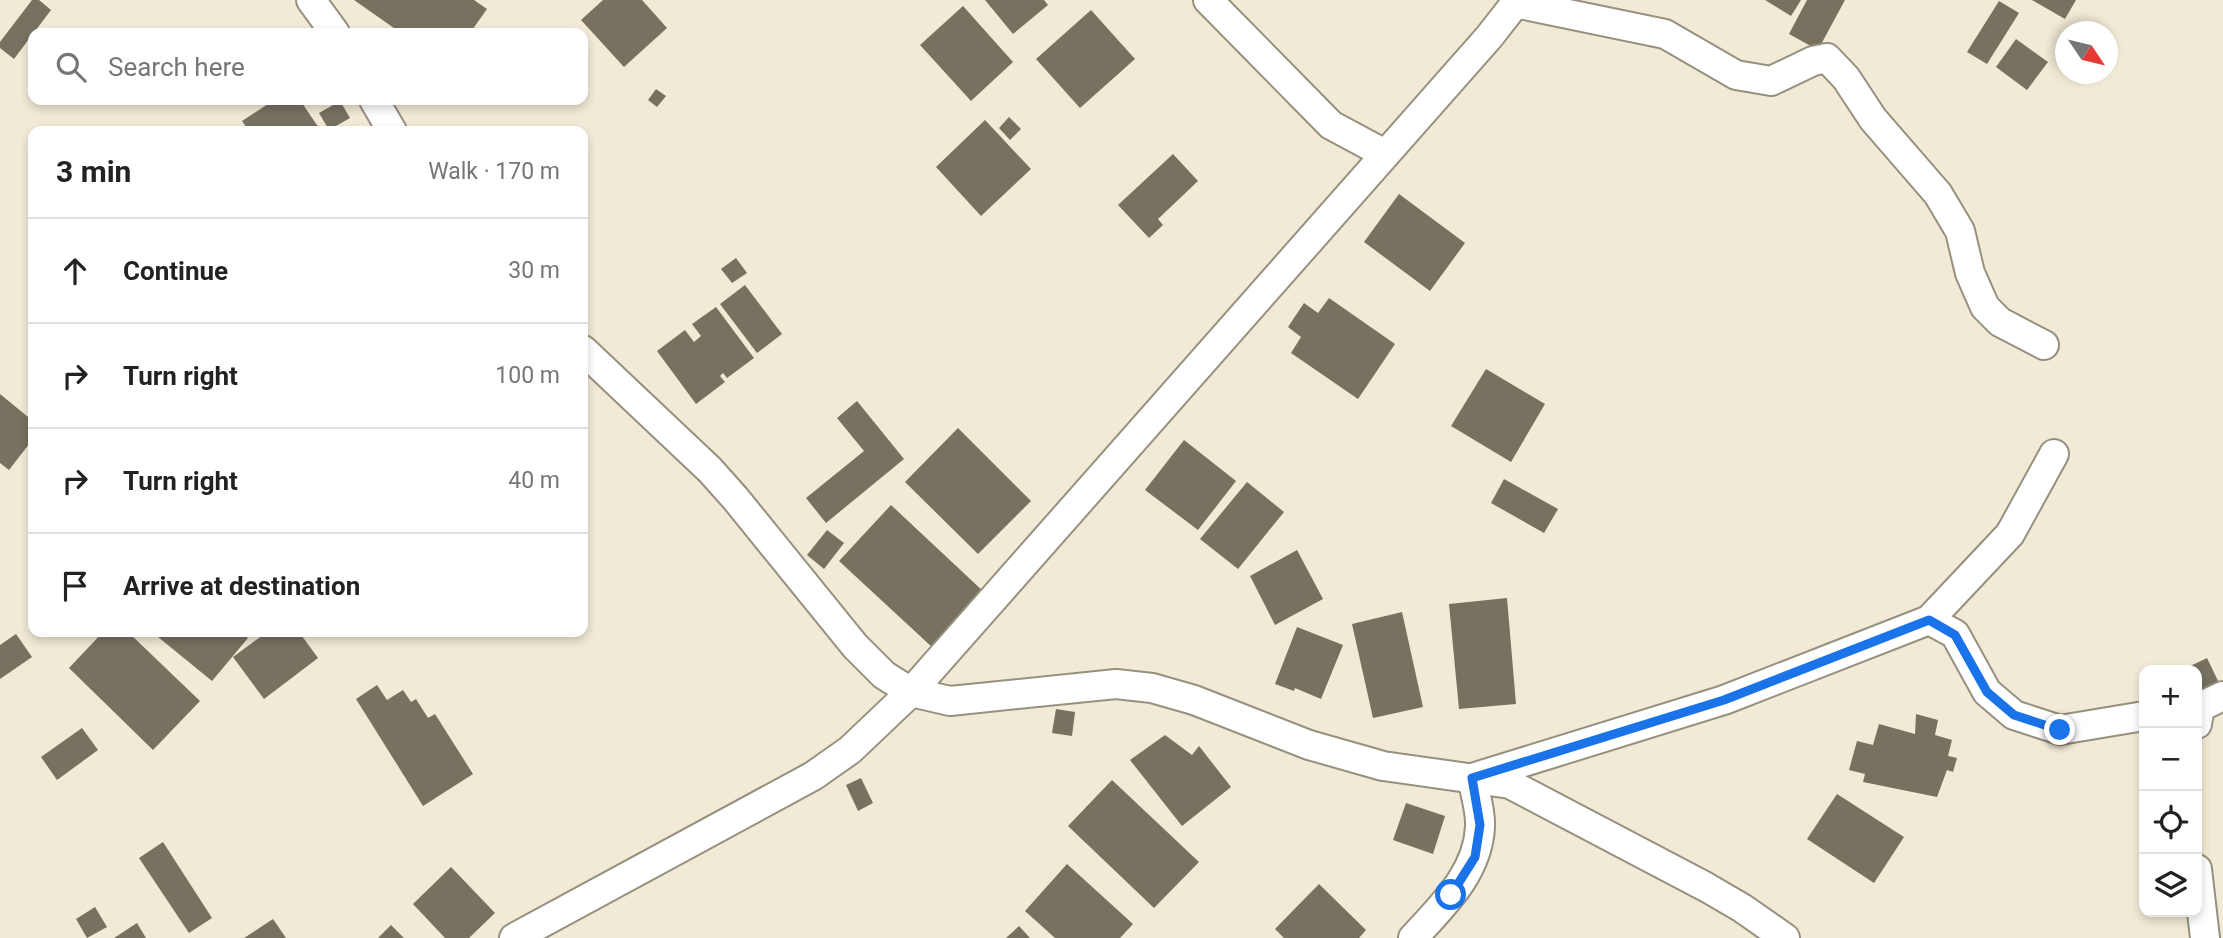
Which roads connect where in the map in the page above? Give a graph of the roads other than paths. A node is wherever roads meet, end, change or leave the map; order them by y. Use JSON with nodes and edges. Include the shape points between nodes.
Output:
{"nodes":[{"id":1,"x":311,"y":0,"type":"edge"},
{"id":2,"x":1208,"y":0,"type":"edge"},
{"id":3,"x":1517,"y":2,"type":"edge"},
{"id":4,"x":331,"y":28,"type":"edge"},
{"id":5,"x":377,"y":105,"type":"edge"},
{"id":6,"x":390,"y":126,"type":"edge"},
{"id":7,"x":1385,"y":154,"type":"junction"},
{"id":8,"x":2044,"y":345,"type":"dead end"},
{"id":9,"x":588,"y":355,"type":"edge"},
{"id":10,"x":2054,"y":454,"type":"dead end"},
{"id":11,"x":1929,"y":620,"type":"junction"},
{"id":12,"x":911,"y":692,"type":"junction"},
{"id":13,"x":2139,"y":717,"type":"edge"},
{"id":14,"x":1472,"y":778,"type":"junction"},
{"id":15,"x":2202,"y":912,"type":"edge"},
{"id":16,"x":514,"y":938,"type":"edge"},
{"id":17,"x":1413,"y":938,"type":"edge"},
{"id":18,"x":1785,"y":938,"type":"edge"},
{"id":19,"x":2205,"y":938,"type":"edge"}],
"edges":[{"from":1,"to":4,"type":"street"},
{"from":2,"to":7,"type":"street","via":[[1331,125]]},
{"from":3,"to":7,"type":"street"},
{"from":3,"to":8,"type":"street","via":[[1665,34],[1736,75],[1770,81],[1827,58],[1938,194],[1961,231],[1969,273],[1985,307],[2000,322]]},
{"from":5,"to":6,"type":"street"},
{"from":7,"to":12,"type":"street"},
{"from":9,"to":12,"type":"street","via":[[710,470],[855,646],[884,675]]},
{"from":10,"to":11,"type":"street","via":[[2010,534]]},
{"from":11,"to":13,"type":"street","via":[[1955,635],[1987,692],[2014,715],[2060,730]]},
{"from":11,"to":14,"type":"street","via":[[1724,700]]},
{"from":12,"to":14,"type":"street","via":[[950,701],[1116,684],[1152,688],[1296,741],[1383,766]]},
{"from":12,"to":16,"type":"street","via":[[850,750],[813,776]]},
{"from":14,"to":17,"type":"street","via":[[1480,825],[1475,857],[1451,895]]},
{"from":14,"to":18,"type":"street","via":[[1530,792],[1706,887]]},
{"from":15,"to":19,"type":"street"}]}
